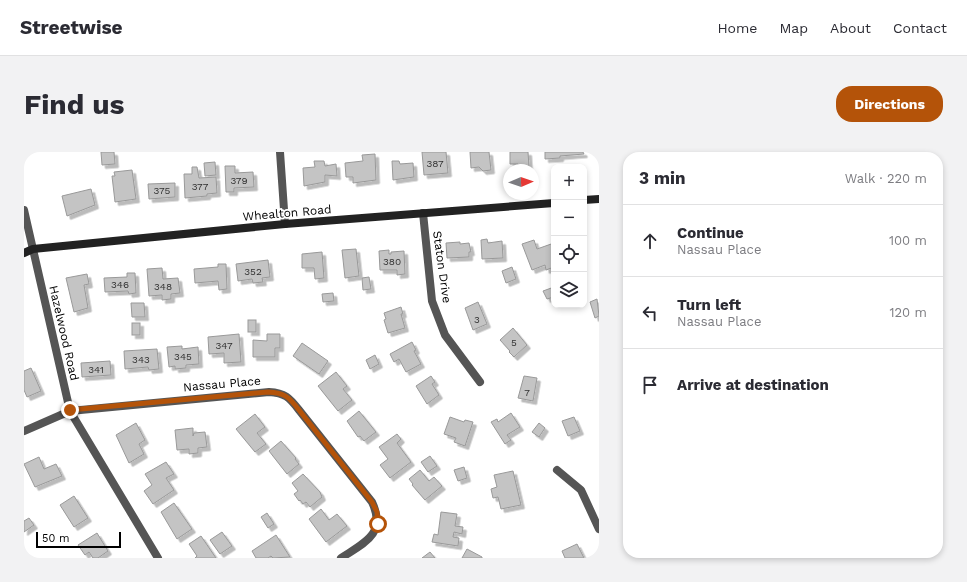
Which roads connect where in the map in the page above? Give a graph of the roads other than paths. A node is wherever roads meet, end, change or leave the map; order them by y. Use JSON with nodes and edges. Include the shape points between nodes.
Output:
{"nodes":[{"id":1,"x":280,"y":152,"type":"edge"},
{"id":2,"x":599,"y":199,"type":"edge"},
{"id":3,"x":587,"y":200,"type":"edge"},
{"id":4,"x":551,"y":203,"type":"edge"},
{"id":5,"x":24,"y":210,"type":"edge"},
{"id":6,"x":423,"y":213,"type":"junction"},
{"id":7,"x":285,"y":224,"type":"junction"},
{"id":8,"x":33,"y":249,"type":"junction"},
{"id":9,"x":24,"y":253,"type":"edge"},
{"id":10,"x":480,"y":382,"type":"dead end"},
{"id":11,"x":70,"y":410,"type":"junction"},
{"id":12,"x":24,"y":431,"type":"edge"},
{"id":13,"x":557,"y":470,"type":"dead end"},
{"id":14,"x":599,"y":529,"type":"edge"},
{"id":15,"x":158,"y":558,"type":"edge"},
{"id":16,"x":341,"y":558,"type":"edge"}],
"edges":[{"from":1,"to":7,"type":"street"},
{"from":2,"to":3,"type":"street"},
{"from":4,"to":6,"type":"street","name":"Whealton Road"},
{"from":5,"to":8,"type":"street","name":"Hazelwood Road"},
{"from":6,"to":7,"type":"street","name":"Whealton Road"},
{"from":6,"to":10,"type":"street","name":"Staton Drive","via":[[432,301],[445,335]]},
{"from":7,"to":8,"type":"street","name":"Whealton Road"},
{"from":8,"to":9,"type":"street","name":"Whealton Road"},
{"from":8,"to":11,"type":"street","name":"Hazelwood Road"},
{"from":11,"to":12,"type":"street","name":"Nassau Place"},
{"from":11,"to":15,"type":"street","name":"Hazelwood Road"},
{"from":11,"to":16,"type":"street","name":"Nassau Place","via":[[268,392],[282,393],[299,410],[372,502],[377,512],[378,524],[373,536]]},
{"from":13,"to":14,"type":"street","via":[[581,490]]}]}
